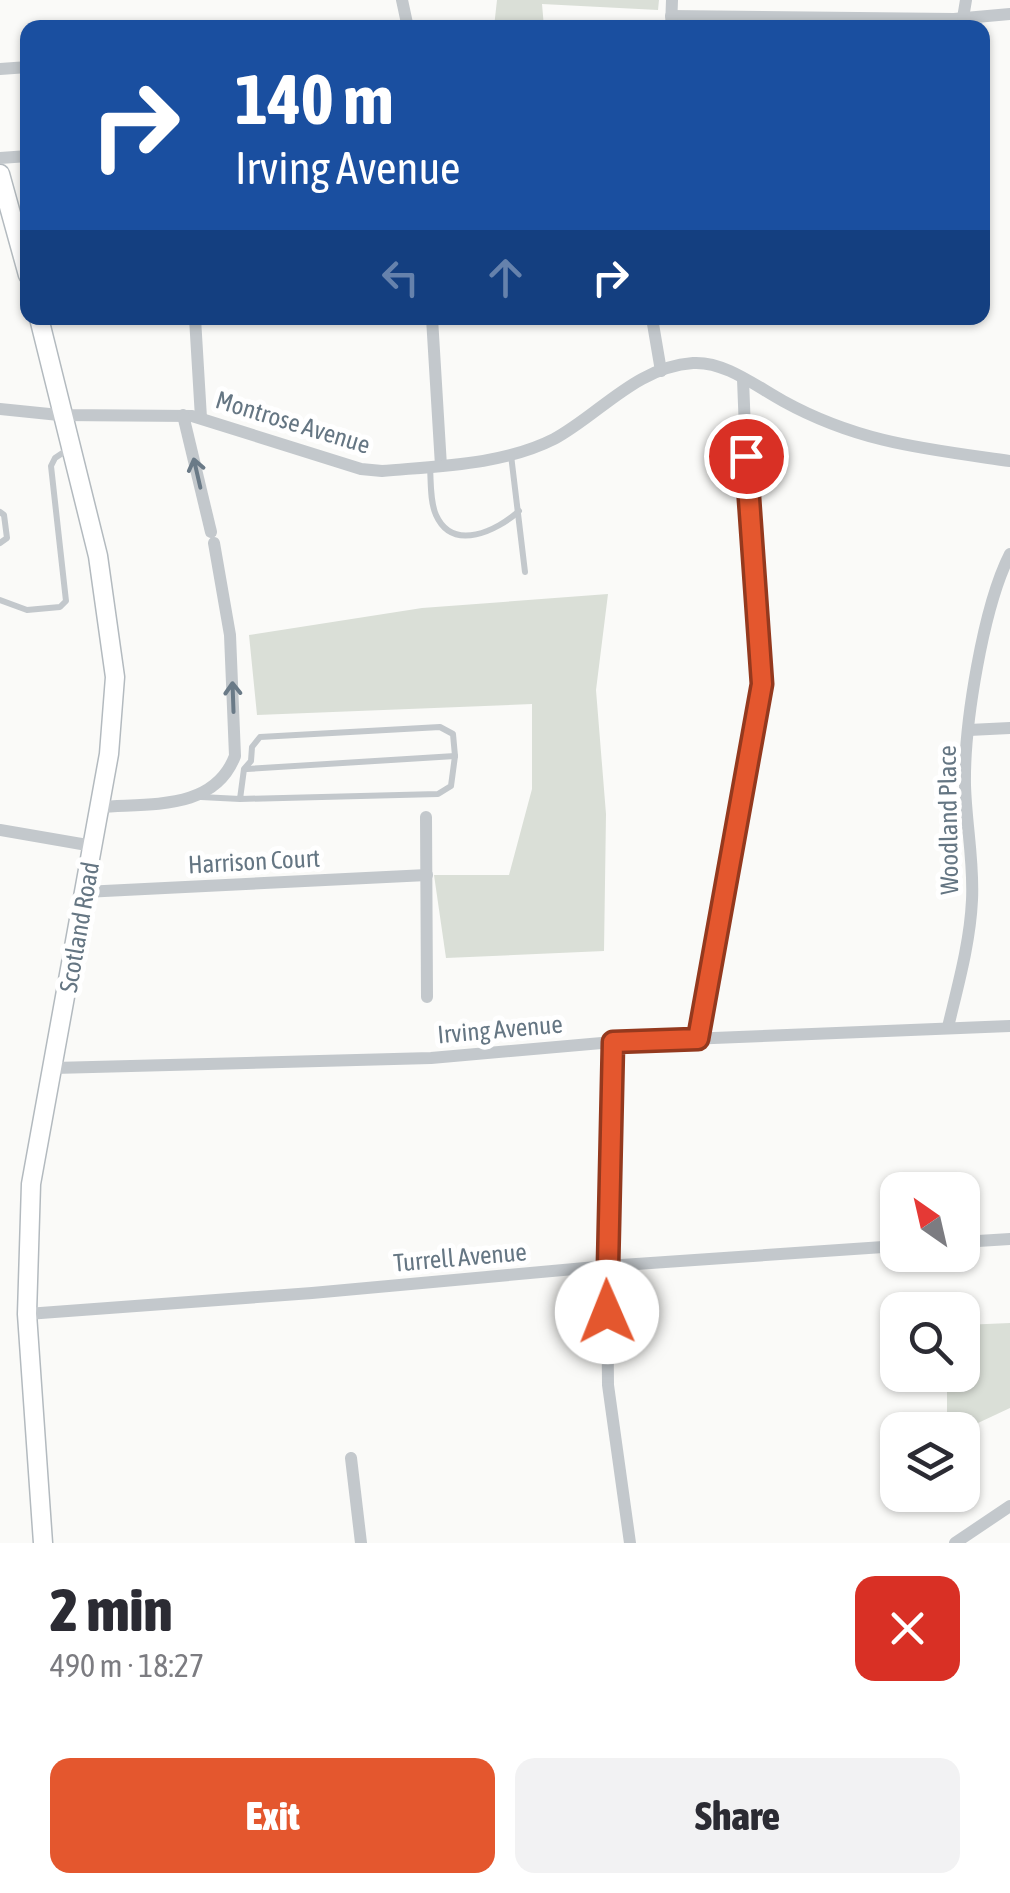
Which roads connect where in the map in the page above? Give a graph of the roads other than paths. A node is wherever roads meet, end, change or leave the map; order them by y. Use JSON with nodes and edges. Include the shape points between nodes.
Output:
{"nodes":[{"id":1,"x":966,"y":0,"type":"edge"},
{"id":2,"x":1010,"y":14,"type":"edge"},
{"id":3,"x":964,"y":18,"type":"junction"},
{"id":4,"x":818,"y":20,"type":"edge"},
{"id":5,"x":0,"y":174,"type":"edge"},
{"id":6,"x":20,"y":246,"type":"edge"},
{"id":7,"x":40,"y":325,"type":"edge"},
{"id":8,"x":195,"y":325,"type":"edge"},
{"id":9,"x":432,"y":325,"type":"edge"},
{"id":10,"x":653,"y":325,"type":"edge"},
{"id":11,"x":661,"y":371,"type":"junction"},
{"id":12,"x":744,"y":379,"type":"junction"},
{"id":13,"x":0,"y":409,"type":"edge"},
{"id":14,"x":183,"y":415,"type":"junction"},
{"id":15,"x":64,"y":416,"type":"junction"},
{"id":16,"x":201,"y":418,"type":"junction"},
{"id":17,"x":72,"y":446,"type":"junction"},
{"id":18,"x":511,"y":455,"type":"junction"},
{"id":19,"x":1010,"y":461,"type":"edge"},
{"id":20,"x":436,"y":466,"type":"junction"},
{"id":21,"x":519,"y":511,"type":"junction"},
{"id":22,"x":0,"y":512,"type":"edge"},
{"id":23,"x":0,"y":543,"type":"edge"},
{"id":24,"x":1010,"y":554,"type":"edge"},
{"id":25,"x":524,"y":572,"type":"dead end"},
{"id":26,"x":0,"y":600,"type":"edge"},
{"id":27,"x":1010,"y":728,"type":"edge"},
{"id":28,"x":969,"y":730,"type":"junction"},
{"id":29,"x":455,"y":756,"type":"junction"},
{"id":30,"x":237,"y":768,"type":"junction"},
{"id":31,"x":199,"y":797,"type":"junction"},
{"id":32,"x":240,"y":799,"type":"junction"},
{"id":33,"x":100,"y":806,"type":"junction"},
{"id":34,"x":426,"y":816,"type":"dead end"},
{"id":35,"x":0,"y":830,"type":"edge"},
{"id":36,"x":93,"y":846,"type":"junction"},
{"id":37,"x":427,"y":875,"type":"junction"},
{"id":38,"x":84,"y":892,"type":"junction"},
{"id":39,"x":427,"y":997,"type":"dead end"},
{"id":40,"x":1010,"y":1026,"type":"edge"},
{"id":41,"x":948,"y":1027,"type":"junction"},
{"id":42,"x":698,"y":1039,"type":"junction"},
{"id":43,"x":613,"y":1042,"type":"junction"},
{"id":44,"x":54,"y":1068,"type":"junction"},
{"id":45,"x":1010,"y":1239,"type":"edge"},
{"id":46,"x":980,"y":1241,"type":"edge"},
{"id":47,"x":880,"y":1247,"type":"edge"},
{"id":48,"x":607,"y":1266,"type":"junction"},
{"id":49,"x":27,"y":1314,"type":"junction"},
{"id":50,"x":351,"y":1458,"type":"dead end"},
{"id":51,"x":1010,"y":1506,"type":"edge"},
{"id":52,"x":44,"y":1543,"type":"edge"},
{"id":53,"x":361,"y":1543,"type":"edge"},
{"id":54,"x":630,"y":1543,"type":"edge"},
{"id":55,"x":955,"y":1543,"type":"edge"}],
"edges":[{"from":1,"to":3,"type":"street"},
{"from":2,"to":3,"type":"street"},
{"from":3,"to":4,"type":"street"},
{"from":5,"to":6,"type":"main road"},
{"from":7,"to":15,"type":"main road","name":"Scotland Road"},
{"from":8,"to":16,"type":"street"},
{"from":9,"to":20,"type":"street"},
{"from":10,"to":11,"type":"street"},
{"from":11,"to":12,"type":"street","name":"Montrose Avenue","via":[[694,363]]},
{"from":11,"to":18,"type":"street","name":"Montrose Avenue","via":[[623,389],[555,438]]},
{"from":12,"to":19,"type":"street","name":"Montrose Avenue","via":[[849,432]]},
{"from":12,"to":42,"type":"street","via":[[762,684]]},
{"from":13,"to":15,"type":"street","name":"Montrose Avenue"},
{"from":14,"to":15,"type":"street","name":"Montrose Avenue"},
{"from":14,"to":16,"type":"street","name":"Montrose Avenue"},
{"from":30,"to":14,"type":"street","one_way":true,"via":[[230,635]]},
{"from":15,"to":17,"type":"main road","name":"Scotland Road"},
{"from":16,"to":20,"type":"street","name":"Montrose Avenue","via":[[361,469]]},
{"from":17,"to":26,"type":"lane","via":[[51,466],[66,601],[27,610]]},
{"from":17,"to":33,"type":"main road","name":"Scotland Road","via":[[98,556],[115,677]]},
{"from":18,"to":20,"type":"street","name":"Montrose Avenue"},
{"from":18,"to":21,"type":"lane"},
{"from":20,"to":21,"type":"lane","via":[[434,512],[446,529],[489,534]]},
{"from":21,"to":25,"type":"lane"},
{"from":22,"to":23,"type":"lane","via":[[7,538]]},
{"from":24,"to":28,"type":"street","name":"Woodland Place","via":[[985,630]]},
{"from":27,"to":28,"type":"street"},
{"from":28,"to":41,"type":"street","name":"Woodland Place","via":[[965,789],[972,906]]},
{"from":29,"to":30,"type":"lane"},
{"from":29,"to":30,"type":"lane","via":[[453,734],[440,727],[260,737],[251,762]]},
{"from":29,"to":32,"type":"lane","via":[[452,786],[438,794]]},
{"from":30,"to":31,"type":"street"},
{"from":30,"to":32,"type":"lane"},
{"from":31,"to":32,"type":"lane"},
{"from":31,"to":33,"type":"street"},
{"from":33,"to":36,"type":"main road","name":"Scotland Road"},
{"from":34,"to":37,"type":"street"},
{"from":35,"to":36,"type":"street"},
{"from":36,"to":38,"type":"main road","name":"Scotland Road"},
{"from":37,"to":38,"type":"street","name":"Harrison Court"},
{"from":37,"to":39,"type":"street"},
{"from":38,"to":44,"type":"main road","name":"Scotland Road"},
{"from":40,"to":41,"type":"street","name":"Irving Avenue"},
{"from":41,"to":42,"type":"street","name":"Irving Avenue"},
{"from":42,"to":43,"type":"street","name":"Irving Avenue"},
{"from":43,"to":44,"type":"street","name":"Irving Avenue","via":[[430,1058]]},
{"from":43,"to":48,"type":"street"},
{"from":44,"to":49,"type":"main road","name":"Scotland Road","via":[[31,1184]]},
{"from":45,"to":46,"type":"street"},
{"from":47,"to":48,"type":"street","name":"Turrell Avenue"},
{"from":48,"to":49,"type":"street","name":"Turrell Avenue"},
{"from":48,"to":54,"type":"street","via":[[608,1385]]},
{"from":49,"to":52,"type":"main road","name":"Scotland Road"},
{"from":50,"to":53,"type":"street"},
{"from":51,"to":55,"type":"street"}]}
